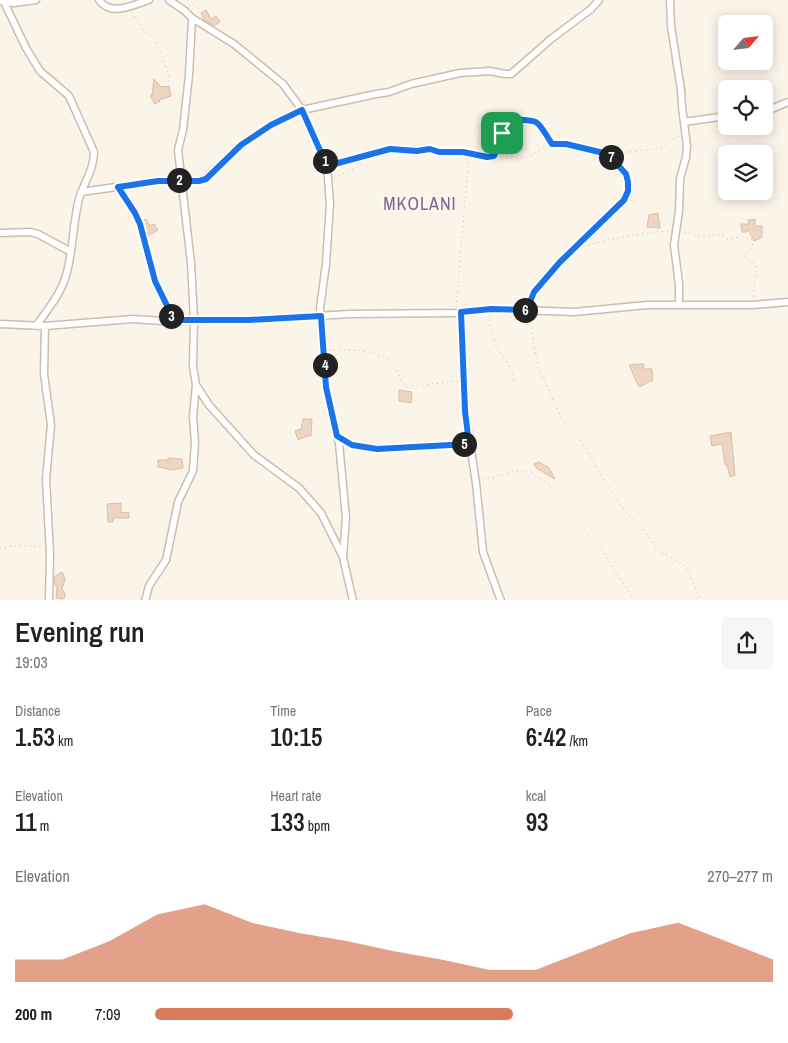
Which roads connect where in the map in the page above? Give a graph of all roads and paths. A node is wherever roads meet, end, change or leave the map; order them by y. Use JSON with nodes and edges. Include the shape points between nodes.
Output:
{"nodes":[{"id":1,"x":36,"y":0,"type":"edge"},
{"id":2,"x":99,"y":0,"type":"edge"},
{"id":3,"x":149,"y":0,"type":"edge"},
{"id":4,"x":169,"y":0,"type":"edge"},
{"id":5,"x":197,"y":0,"type":"edge"},
{"id":6,"x":599,"y":0,"type":"edge"},
{"id":7,"x":670,"y":0,"type":"edge"},
{"id":8,"x":2,"y":1,"type":"edge"},
{"id":9,"x":129,"y":8,"type":"junction"},
{"id":10,"x":185,"y":11,"type":"junction"},
{"id":11,"x":192,"y":18,"type":"junction"},
{"id":12,"x":168,"y":83,"type":"dead end"},
{"id":13,"x":788,"y":102,"type":"edge"},
{"id":14,"x":773,"y":108,"type":"edge"},
{"id":15,"x":302,"y":110,"type":"junction"},
{"id":16,"x":718,"y":117,"type":"edge"},
{"id":17,"x":684,"y":122,"type":"junction"},
{"id":18,"x":686,"y":130,"type":"junction"},
{"id":19,"x":552,"y":144,"type":"junction"},
{"id":20,"x":469,"y":153,"type":"junction"},
{"id":21,"x":608,"y":154,"type":"junction"},
{"id":22,"x":371,"y":155,"type":"junction"},
{"id":23,"x":494,"y":156,"type":"junction"},
{"id":24,"x":327,"y":166,"type":"junction"},
{"id":25,"x":181,"y":180,"type":"junction"},
{"id":26,"x":329,"y":180,"type":"junction"},
{"id":27,"x":118,"y":187,"type":"junction"},
{"id":28,"x":81,"y":192,"type":"junction"},
{"id":29,"x":675,"y":232,"type":"junction"},
{"id":30,"x":0,"y":234,"type":"edge"},
{"id":31,"x":573,"y":250,"type":"junction"},
{"id":32,"x":71,"y":252,"type":"junction"},
{"id":33,"x":788,"y":302,"type":"edge"},
{"id":34,"x":679,"y":305,"type":"junction"},
{"id":35,"x":752,"y":306,"type":"junction"},
{"id":36,"x":491,"y":309,"type":"junction"},
{"id":37,"x":529,"y":310,"type":"junction"},
{"id":38,"x":458,"y":312,"type":"junction"},
{"id":39,"x":321,"y":316,"type":"junction"},
{"id":40,"x":194,"y":319,"type":"junction"},
{"id":41,"x":174,"y":320,"type":"junction"},
{"id":42,"x":0,"y":324,"type":"edge"},
{"id":43,"x":36,"y":326,"type":"junction"},
{"id":44,"x":45,"y":326,"type":"junction"},
{"id":45,"x":324,"y":350,"type":"junction"},
{"id":46,"x":463,"y":380,"type":"junction"},
{"id":47,"x":514,"y":384,"type":"dead end"},
{"id":48,"x":196,"y":385,"type":"junction"},
{"id":49,"x":337,"y":436,"type":"junction"},
{"id":50,"x":469,"y":444,"type":"junction"},
{"id":51,"x":476,"y":483,"type":"junction"},
{"id":52,"x":550,"y":485,"type":"dead end"},
{"id":53,"x":585,"y":530,"type":"dead end"},
{"id":54,"x":0,"y":548,"type":"edge"},
{"id":55,"x":50,"y":548,"type":"junction"},
{"id":56,"x":343,"y":557,"type":"junction"},
{"id":57,"x":49,"y":600,"type":"edge"},
{"id":58,"x":145,"y":600,"type":"edge"},
{"id":59,"x":353,"y":600,"type":"edge"},
{"id":60,"x":501,"y":600,"type":"edge"},
{"id":61,"x":636,"y":600,"type":"edge"},
{"id":62,"x":701,"y":600,"type":"edge"}],
"edges":[{"from":1,"to":8,"type":"street"},
{"from":2,"to":9,"type":"street","via":[[105,7]]},
{"from":3,"to":9,"type":"street"},
{"from":4,"to":10,"type":"street"},
{"from":5,"to":10,"type":"path"},
{"from":6,"to":15,"type":"street","via":[[511,74],[490,71],[460,73]]},
{"from":7,"to":17,"type":"street"},
{"from":8,"to":28,"type":"street","via":[[40,71],[69,96],[91,145],[94,160]]},
{"from":9,"to":12,"type":"path","via":[[143,30],[155,39],[169,75]]},
{"from":10,"to":11,"type":"street"},
{"from":11,"to":15,"type":"street","via":[[234,44],[274,76]]},
{"from":11,"to":25,"type":"street","via":[[190,74],[178,150]]},
{"from":13,"to":14,"type":"street"},
{"from":15,"to":24,"type":"street"},
{"from":15,"to":25,"type":"street","via":[[241,145],[206,179]]},
{"from":16,"to":17,"type":"street"},
{"from":17,"to":18,"type":"street"},
{"from":18,"to":21,"type":"path","via":[[656,149]]},
{"from":18,"to":29,"type":"street","via":[[687,152],[680,179]]},
{"from":19,"to":21,"type":"path"},
{"from":19,"to":23,"type":"path","via":[[529,157]]},
{"from":19,"to":23,"type":"path","via":[[538,122],[510,119],[504,125]]},
{"from":20,"to":22,"type":"path","via":[[390,149]]},
{"from":20,"to":23,"type":"path"},
{"from":20,"to":38,"type":"path"},
{"from":21,"to":31,"type":"path","via":[[626,174],[628,191],[618,208]]},
{"from":22,"to":24,"type":"path"},
{"from":22,"to":26,"type":"path","via":[[358,166]]},
{"from":24,"to":26,"type":"street"},
{"from":25,"to":27,"type":"street"},
{"from":25,"to":40,"type":"street"},
{"from":26,"to":39,"type":"street"},
{"from":27,"to":28,"type":"street"},
{"from":27,"to":41,"type":"path","via":[[140,224],[155,281]]},
{"from":28,"to":32,"type":"street"},
{"from":29,"to":31,"type":"path","via":[[625,236]]},
{"from":29,"to":34,"type":"street"},
{"from":29,"to":35,"type":"path","via":[[751,239],[753,246],[746,256],[756,266]]},
{"from":30,"to":32,"type":"street","via":[[38,234]]},
{"from":31,"to":37,"type":"path","via":[[534,292]]},
{"from":32,"to":43,"type":"street","via":[[58,296]]},
{"from":33,"to":35,"type":"street"},
{"from":34,"to":35,"type":"street"},
{"from":34,"to":37,"type":"street","via":[[574,312]]},
{"from":36,"to":37,"type":"street"},
{"from":36,"to":38,"type":"street"},
{"from":36,"to":47,"type":"path","via":[[489,319],[496,345],[512,370]]},
{"from":37,"to":62,"type":"path","via":[[538,367],[562,417],[625,511],[659,551],[684,565]]},
{"from":38,"to":39,"type":"street"},
{"from":38,"to":46,"type":"street"},
{"from":39,"to":40,"type":"street"},
{"from":39,"to":45,"type":"street"},
{"from":40,"to":41,"type":"street"},
{"from":40,"to":48,"type":"street"},
{"from":41,"to":44,"type":"street","via":[[133,319]]},
{"from":42,"to":43,"type":"street"},
{"from":43,"to":44,"type":"street"},
{"from":44,"to":55,"type":"street","via":[[44,374],[51,425],[46,479]]},
{"from":45,"to":46,"type":"path","via":[[368,352],[381,356],[392,362],[407,387]]},
{"from":45,"to":49,"type":"street","via":[[326,387]]},
{"from":46,"to":50,"type":"street"},
{"from":48,"to":56,"type":"street","via":[[208,405],[254,455],[299,488],[316,507]]},
{"from":48,"to":58,"type":"street","via":[[193,472],[178,502],[166,560],[149,586]]},
{"from":49,"to":50,"type":"path","via":[[352,445],[377,449]]},
{"from":49,"to":56,"type":"street","via":[[346,518]]},
{"from":50,"to":51,"type":"street"},
{"from":51,"to":52,"type":"path","via":[[520,470],[532,473]]},
{"from":51,"to":60,"type":"street","via":[[483,552]]},
{"from":53,"to":61,"type":"path"},
{"from":54,"to":55,"type":"path","via":[[18,545]]},
{"from":55,"to":57,"type":"street"},
{"from":56,"to":59,"type":"street"}]}
